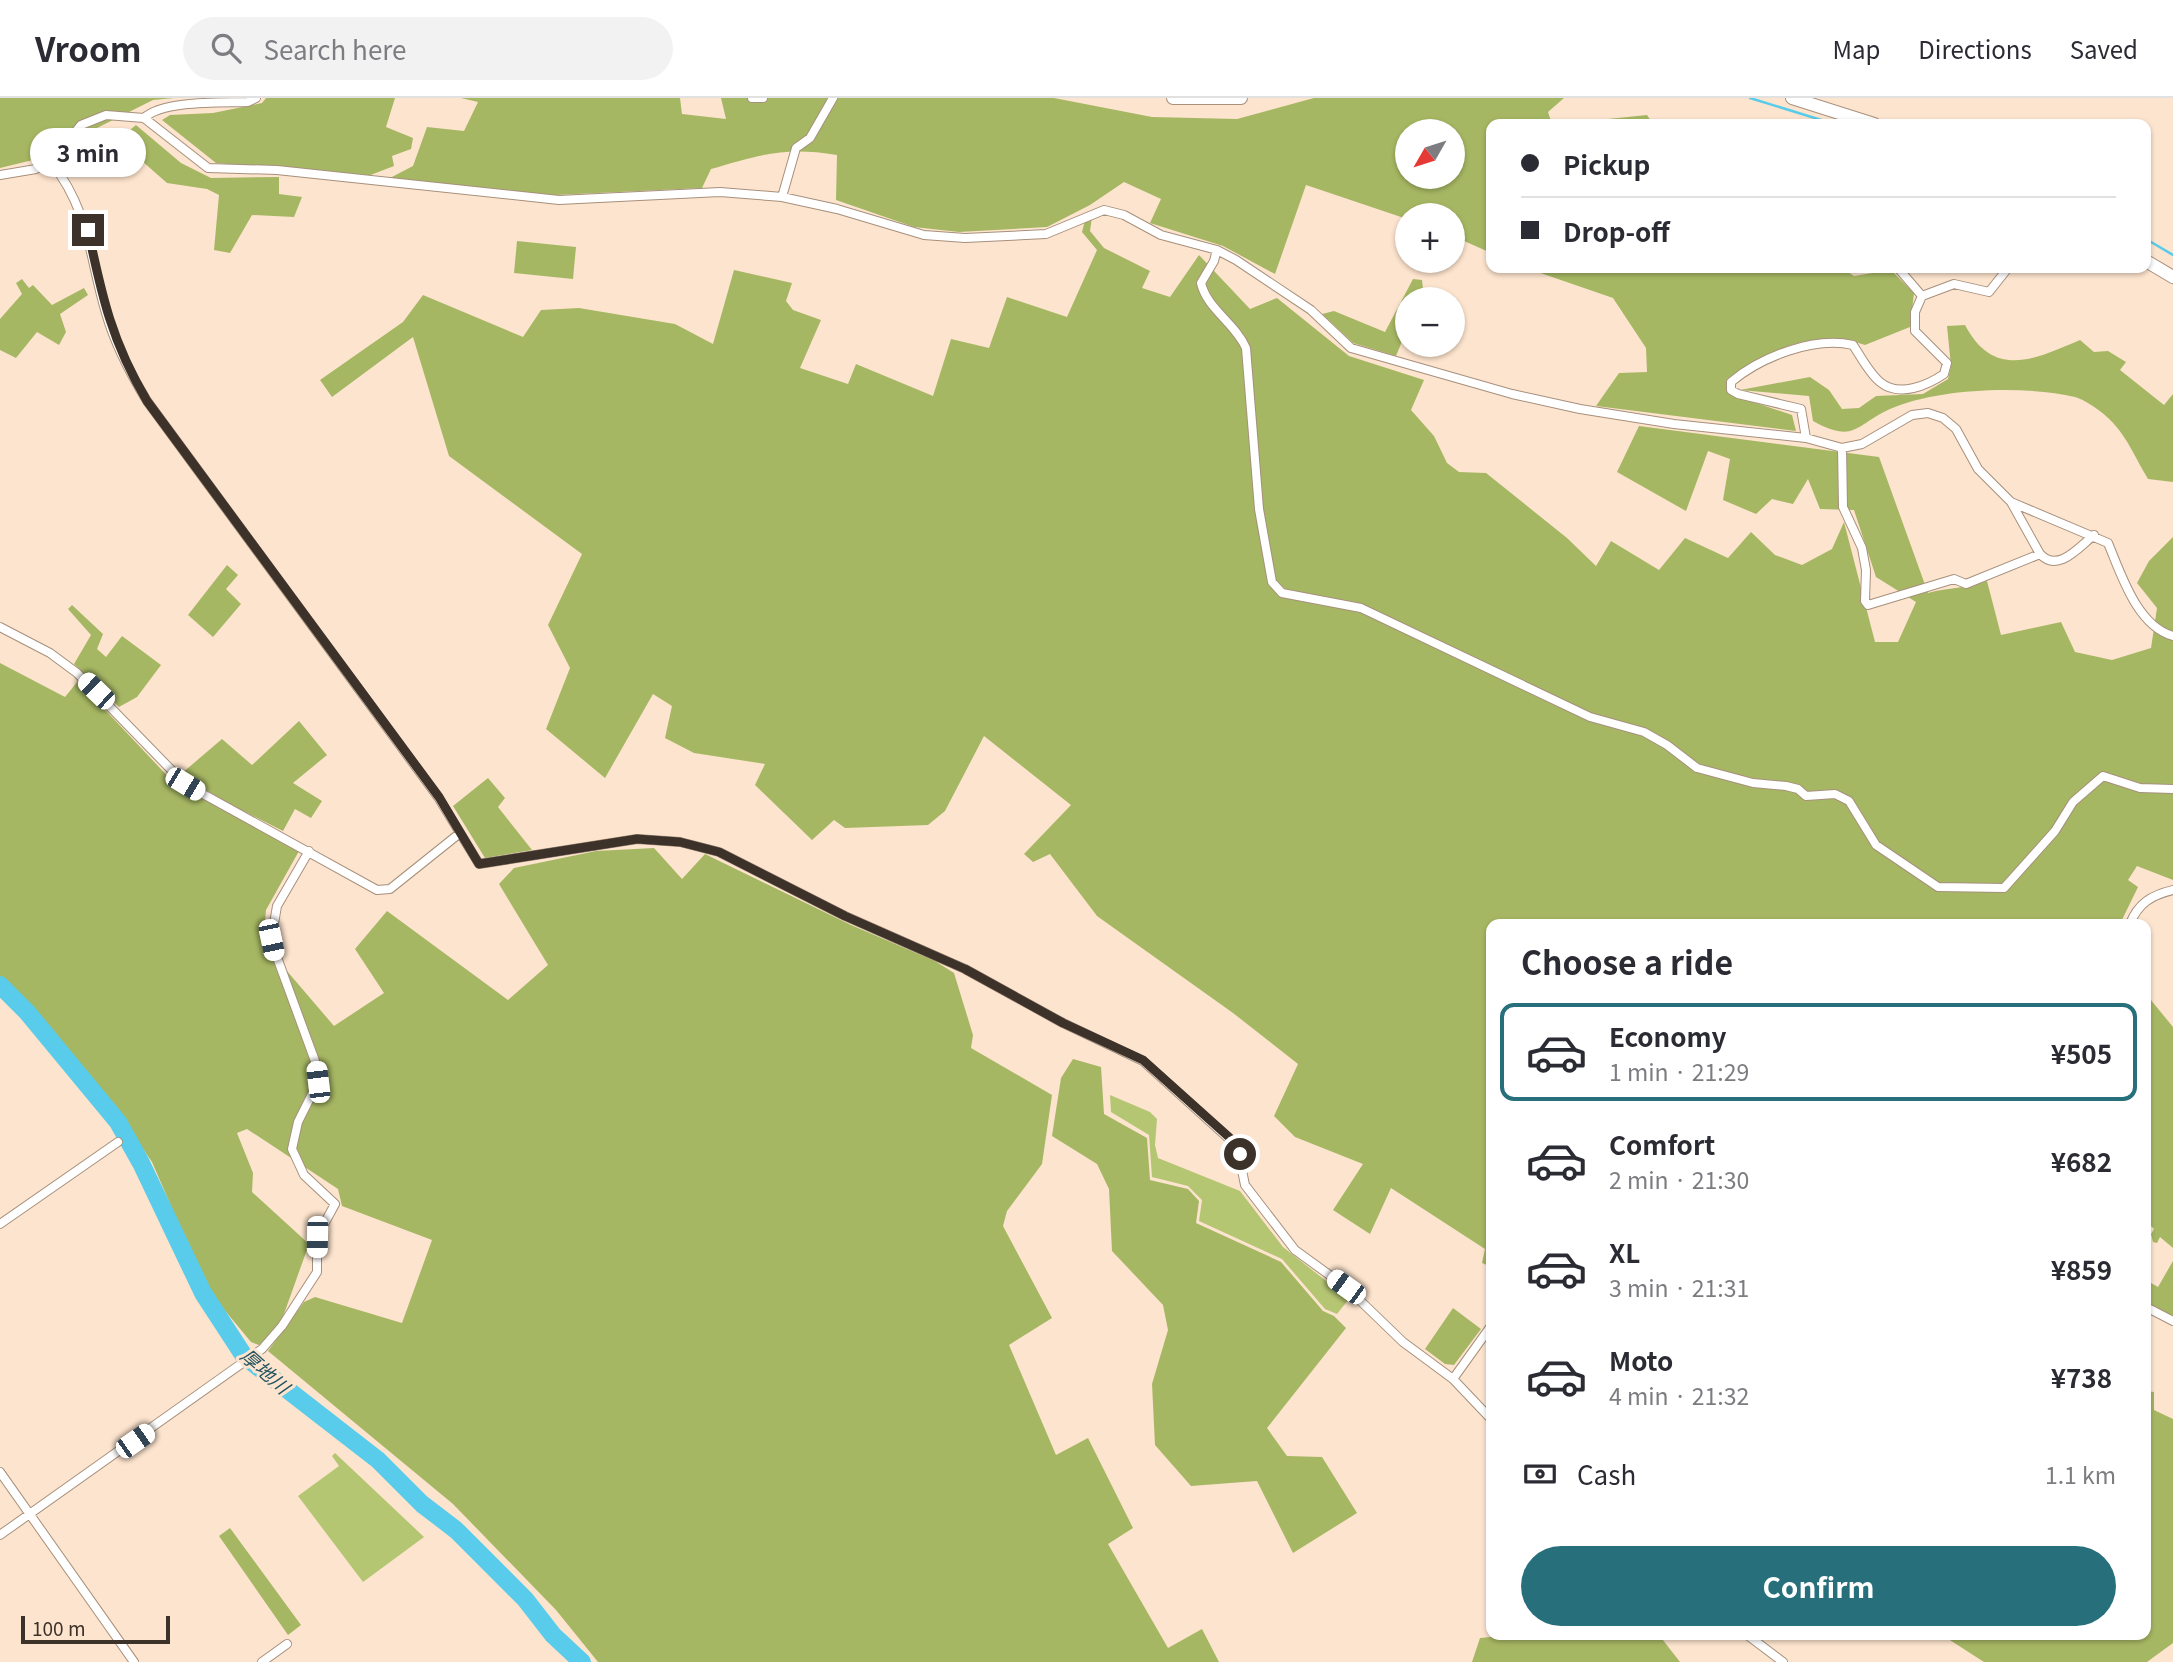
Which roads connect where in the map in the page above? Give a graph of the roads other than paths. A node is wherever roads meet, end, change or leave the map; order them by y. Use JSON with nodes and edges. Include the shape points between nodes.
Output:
{"nodes":[{"id":1,"x":257,"y":98,"type":"edge"},
{"id":2,"x":752,"y":98,"type":"edge"},
{"id":3,"x":763,"y":98,"type":"edge"},
{"id":4,"x":833,"y":98,"type":"edge"},
{"id":5,"x":1173,"y":98,"type":"edge"},
{"id":6,"x":1241,"y":98,"type":"edge"},
{"id":7,"x":1792,"y":98,"type":"edge"},
{"id":8,"x":144,"y":118,"type":"junction"},
{"id":9,"x":1858,"y":119,"type":"edge"},
{"id":10,"x":51,"y":162,"type":"junction"},
{"id":11,"x":0,"y":175,"type":"edge"},
{"id":12,"x":782,"y":197,"type":"junction"},
{"id":13,"x":1217,"y":250,"type":"junction"},
{"id":14,"x":2151,"y":264,"type":"edge"},
{"id":15,"x":1902,"y":273,"type":"edge"},
{"id":16,"x":2004,"y":273,"type":"edge"},
{"id":17,"x":2173,"y":276,"type":"edge"},
{"id":18,"x":1923,"y":296,"type":"junction"},
{"id":19,"x":1806,"y":438,"type":"junction"},
{"id":20,"x":1842,"y":448,"type":"junction"},
{"id":21,"x":2011,"y":502,"type":"junction"},
{"id":22,"x":2094,"y":535,"type":"junction"},
{"id":23,"x":2040,"y":554,"type":"junction"},
{"id":24,"x":0,"y":627,"type":"edge"},
{"id":25,"x":2173,"y":636,"type":"edge"},
{"id":26,"x":2173,"y":789,"type":"edge"},
{"id":27,"x":460,"y":833,"type":"junction"},
{"id":28,"x":309,"y":851,"type":"junction"},
{"id":29,"x":2173,"y":890,"type":"edge"},
{"id":30,"x":2133,"y":919,"type":"edge"},
{"id":31,"x":118,"y":1142,"type":"dead end"},
{"id":32,"x":0,"y":1224,"type":"edge"},
{"id":33,"x":2151,"y":1310,"type":"edge"},
{"id":34,"x":2173,"y":1321,"type":"edge"},
{"id":35,"x":1486,"y":1333,"type":"edge"},
{"id":36,"x":1453,"y":1379,"type":"junction"},
{"id":37,"x":1486,"y":1414,"type":"edge"},
{"id":38,"x":0,"y":1472,"type":"edge"},
{"id":39,"x":30,"y":1514,"type":"junction"},
{"id":40,"x":0,"y":1535,"type":"edge"},
{"id":41,"x":1754,"y":1640,"type":"edge"},
{"id":42,"x":287,"y":1644,"type":"dead end"},
{"id":43,"x":134,"y":1662,"type":"edge"},
{"id":44,"x":262,"y":1662,"type":"edge"},
{"id":45,"x":1783,"y":1662,"type":"edge"}],
"edges":[{"from":1,"to":8,"type":"street","via":[[166,108]]},
{"from":2,"to":3,"type":"street"},
{"from":4,"to":12,"type":"street","via":[[810,138],[796,148]]},
{"from":5,"to":6,"type":"main road"},
{"from":7,"to":9,"type":"main road"},
{"from":8,"to":10,"type":"street","via":[[106,115],[93,119],[70,137]]},
{"from":8,"to":12,"type":"street","via":[[208,168],[277,170],[559,200],[720,192]]},
{"from":10,"to":11,"type":"street"},
{"from":10,"to":27,"type":"street","via":[[88,230],[105,312],[128,369],[147,401],[439,797]]},
{"from":12,"to":13,"type":"street","via":[[924,235],[965,238],[1046,234],[1104,210],[1161,235]]},
{"from":13,"to":19,"type":"street","via":[[1311,310],[1351,348],[1378,358],[1580,409]]},
{"from":13,"to":26,"type":"street","via":[[1201,283],[1205,296],[1239,332],[1246,348],[1259,509],[1272,582],[1282,593],[1361,608],[1590,717],[1644,732],[1697,768],[1798,789],[1806,796],[1836,794],[1849,801],[1876,845],[1938,887],[2004,888],[2055,831],[2073,802],[2103,776],[2140,788]]},
{"from":14,"to":17,"type":"main road"},
{"from":15,"to":18,"type":"street"},
{"from":16,"to":18,"type":"street","via":[[1989,292],[1954,284]]},
{"from":18,"to":19,"type":"street","via":[[1915,312],[1916,331],[1947,363],[1944,374],[1928,385],[1896,388],[1881,384],[1853,345],[1840,342],[1769,358],[1731,382],[1731,390],[1738,394],[1801,409]]},
{"from":19,"to":20,"type":"street"},
{"from":20,"to":21,"type":"street","via":[[1862,443],[1912,415],[1928,413],[1956,429],[1978,469]]},
{"from":20,"to":23,"type":"street","via":[[1843,507],[1861,548],[1868,605],[1954,579],[1966,584]]},
{"from":21,"to":22,"type":"street"},
{"from":21,"to":23,"type":"street"},
{"from":22,"to":23,"type":"street","via":[[2054,563]]},
{"from":22,"to":25,"type":"street","via":[[2108,542],[2139,607],[2154,627]]},
{"from":24,"to":28,"type":"street","via":[[77,673],[185,784]]},
{"from":27,"to":28,"type":"street","via":[[384,892]]},
{"from":27,"to":36,"type":"street","via":[[479,864],[637,839],[680,842],[719,852],[1143,1060],[1237,1146],[1245,1185],[1295,1250],[1346,1287],[1403,1342]]},
{"from":28,"to":39,"type":"street","via":[[276,906],[271,940],[315,1061],[318,1082],[298,1122],[292,1149],[309,1180],[335,1204],[317,1237],[317,1272],[262,1349]]},
{"from":29,"to":30,"type":"street","via":[[2143,903]]},
{"from":31,"to":32,"type":"street"},
{"from":33,"to":34,"type":"street"},
{"from":35,"to":36,"type":"street"},
{"from":36,"to":37,"type":"street"},
{"from":38,"to":39,"type":"street"},
{"from":39,"to":40,"type":"street"},
{"from":39,"to":43,"type":"street"},
{"from":41,"to":45,"type":"street"},
{"from":42,"to":44,"type":"street"}]}
